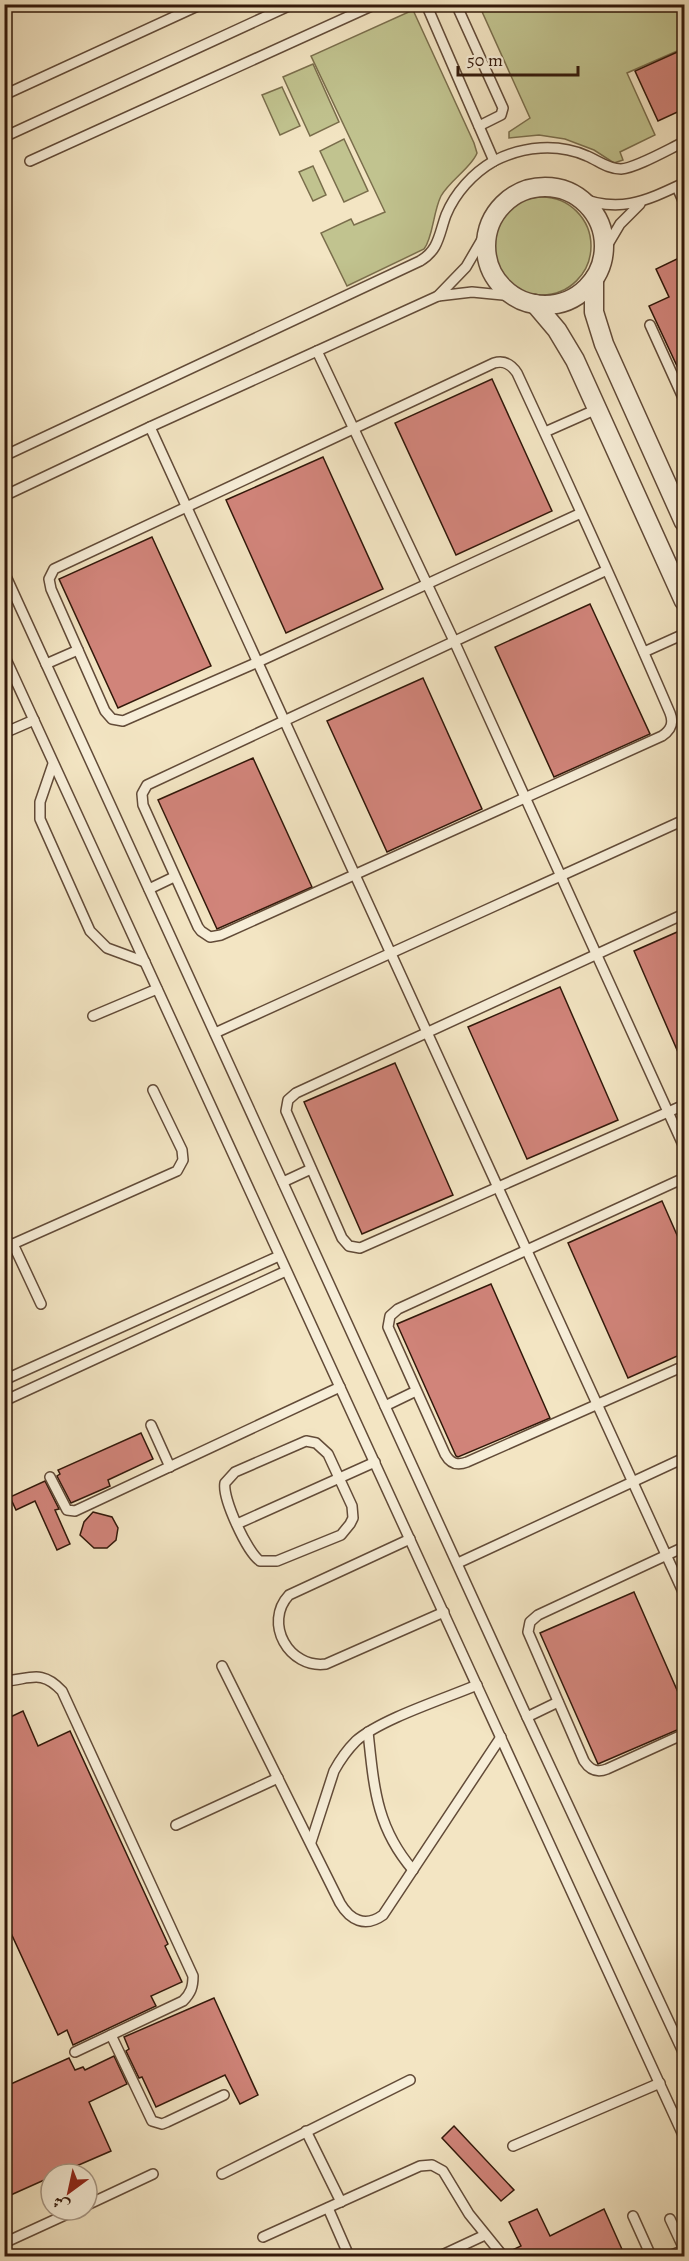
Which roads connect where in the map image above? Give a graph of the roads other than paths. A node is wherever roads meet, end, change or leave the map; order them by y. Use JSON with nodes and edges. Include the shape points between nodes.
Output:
{"nodes":[{"id":1,"x":202,"y":4,"type":"edge"},
{"id":2,"x":293,"y":4,"type":"edge"},
{"id":3,"x":376,"y":4,"type":"edge"},
{"id":4,"x":426,"y":4,"type":"edge"},
{"id":5,"x":456,"y":4,"type":"edge"},
{"id":6,"x":4,"y":95,"type":"edge"},
{"id":7,"x":479,"y":126,"type":"junction"},
{"id":8,"x":4,"y":137,"type":"edge"},
{"id":9,"x":684,"y":142,"type":"edge"},
{"id":10,"x":30,"y":161,"type":"dead end"},
{"id":11,"x":494,"y":161,"type":"junction"},
{"id":12,"x":681,"y":185,"type":"edge"},
{"id":13,"x":575,"y":196,"type":"junction"},
{"id":14,"x":643,"y":202,"type":"junction"},
{"id":15,"x":684,"y":203,"type":"edge"},
{"id":16,"x":487,"y":231,"type":"junction"},
{"id":17,"x":604,"y":251,"type":"junction"},
{"id":18,"x":594,"y":279,"type":"junction"},
{"id":19,"x":438,"y":296,"type":"junction"},
{"id":20,"x":513,"y":296,"type":"junction"},
{"id":21,"x":535,"y":304,"type":"junction"},
{"id":22,"x":650,"y":325,"type":"dead end"},
{"id":23,"x":317,"y":351,"type":"junction"},
{"id":24,"x":684,"y":400,"type":"edge"},
{"id":25,"x":597,"y":409,"type":"junction"},
{"id":26,"x":150,"y":427,"type":"junction"},
{"id":27,"x":354,"y":429,"type":"junction"},
{"id":28,"x":545,"y":432,"type":"junction"},
{"id":29,"x":4,"y":456,"type":"edge"},
{"id":30,"x":4,"y":496,"type":"edge"},
{"id":31,"x":187,"y":507,"type":"junction"},
{"id":32,"x":581,"y":513,"type":"junction"},
{"id":33,"x":684,"y":520,"type":"edge"},
{"id":34,"x":607,"y":570,"type":"junction"},
{"id":35,"x":4,"y":572,"type":"edge"},
{"id":36,"x":427,"y":582,"type":"junction"},
{"id":37,"x":684,"y":601,"type":"edge"},
{"id":38,"x":684,"y":634,"type":"edge"},
{"id":39,"x":454,"y":641,"type":"junction"},
{"id":40,"x":78,"y":650,"type":"junction"},
{"id":41,"x":644,"y":652,"type":"junction"},
{"id":42,"x":4,"y":656,"type":"edge"},
{"id":43,"x":258,"y":662,"type":"junction"},
{"id":44,"x":46,"y":664,"type":"junction"},
{"id":45,"x":15,"y":679,"type":"junction"},
{"id":46,"x":4,"y":684,"type":"edge"},
{"id":47,"x":34,"y":720,"type":"junction"},
{"id":48,"x":284,"y":720,"type":"junction"},
{"id":49,"x":4,"y":733,"type":"edge"},
{"id":50,"x":53,"y":765,"type":"junction"},
{"id":51,"x":526,"y":798,"type":"junction"},
{"id":52,"x":684,"y":820,"type":"edge"},
{"id":53,"x":355,"y":874,"type":"junction"},
{"id":54,"x":562,"y":876,"type":"junction"},
{"id":55,"x":174,"y":878,"type":"junction"},
{"id":56,"x":149,"y":889,"type":"junction"},
{"id":57,"x":684,"y":914,"type":"edge"},
{"id":58,"x":392,"y":954,"type":"junction"},
{"id":59,"x":597,"y":955,"type":"junction"},
{"id":60,"x":145,"y":962,"type":"junction"},
{"id":61,"x":157,"y":989,"type":"junction"},
{"id":62,"x":93,"y":1016,"type":"dead end"},
{"id":63,"x":215,"y":1033,"type":"junction"},
{"id":64,"x":428,"y":1033,"type":"junction"},
{"id":65,"x":153,"y":1090,"type":"dead end"},
{"id":66,"x":684,"y":1105,"type":"edge"},
{"id":67,"x":669,"y":1112,"type":"junction"},
{"id":68,"x":684,"y":1147,"type":"edge"},
{"id":69,"x":311,"y":1169,"type":"junction"},
{"id":70,"x":684,"y":1178,"type":"edge"},
{"id":71,"x":283,"y":1182,"type":"junction"},
{"id":72,"x":498,"y":1188,"type":"junction"},
{"id":73,"x":9,"y":1246,"type":"edge"},
{"id":74,"x":527,"y":1251,"type":"junction"},
{"id":75,"x":279,"y":1256,"type":"junction"},
{"id":76,"x":286,"y":1271,"type":"junction"},
{"id":77,"x":41,"y":1304,"type":"dead end"},
{"id":78,"x":56,"y":1357,"type":"junction"},
{"id":79,"x":684,"y":1366,"type":"edge"},
{"id":80,"x":63,"y":1373,"type":"junction"},
{"id":81,"x":4,"y":1380,"type":"edge"},
{"id":82,"x":340,"y":1388,"type":"junction"},
{"id":83,"x":416,"y":1391,"type":"junction"},
{"id":84,"x":4,"y":1401,"type":"edge"},
{"id":85,"x":598,"y":1405,"type":"junction"},
{"id":86,"x":385,"y":1406,"type":"junction"},
{"id":87,"x":151,"y":1425,"type":"dead end"},
{"id":88,"x":684,"y":1458,"type":"edge"},
{"id":89,"x":375,"y":1462,"type":"junction"},
{"id":90,"x":170,"y":1467,"type":"junction"},
{"id":91,"x":50,"y":1477,"type":"dead end"},
{"id":92,"x":339,"y":1478,"type":"junction"},
{"id":93,"x":633,"y":1482,"type":"junction"},
{"id":94,"x":237,"y":1524,"type":"junction"},
{"id":95,"x":410,"y":1539,"type":"junction"},
{"id":96,"x":684,"y":1547,"type":"edge"},
{"id":97,"x":667,"y":1556,"type":"junction"},
{"id":98,"x":458,"y":1563,"type":"junction"},
{"id":99,"x":684,"y":1594,"type":"edge"},
{"id":100,"x":444,"y":1612,"type":"junction"},
{"id":101,"x":222,"y":1666,"type":"dead end"},
{"id":102,"x":4,"y":1681,"type":"edge"},
{"id":103,"x":477,"y":1685,"type":"junction"},
{"id":104,"x":558,"y":1702,"type":"junction"},
{"id":105,"x":527,"y":1717,"type":"junction"},
{"id":106,"x":368,"y":1732,"type":"junction"},
{"id":107,"x":684,"y":1734,"type":"edge"},
{"id":108,"x":501,"y":1737,"type":"junction"},
{"id":109,"x":278,"y":1778,"type":"junction"},
{"id":110,"x":176,"y":1826,"type":"dead end"},
{"id":111,"x":311,"y":1842,"type":"junction"},
{"id":112,"x":413,"y":1870,"type":"junction"},
{"id":113,"x":111,"y":2035,"type":"junction"},
{"id":114,"x":75,"y":2052,"type":"dead end"},
{"id":115,"x":684,"y":2054,"type":"edge"},
{"id":116,"x":410,"y":2080,"type":"dead end"},
{"id":117,"x":660,"y":2083,"type":"junction"},
{"id":118,"x":224,"y":2095,"type":"dead end"},
{"id":119,"x":306,"y":2131,"type":"junction"},
{"id":120,"x":684,"y":2138,"type":"edge"},
{"id":121,"x":513,"y":2146,"type":"dead end"},
{"id":122,"x":153,"y":2174,"type":"dead end"},
{"id":123,"x":222,"y":2174,"type":"dead end"},
{"id":124,"x":99,"y":2199,"type":"edge"},
{"id":125,"x":341,"y":2202,"type":"junction"},
{"id":126,"x":328,"y":2208,"type":"junction"},
{"id":127,"x":633,"y":2217,"type":"dead end"},
{"id":128,"x":670,"y":2219,"type":"dead end"},
{"id":129,"x":50,"y":2222,"type":"edge"},
{"id":130,"x":485,"y":2235,"type":"junction"},
{"id":131,"x":263,"y":2237,"type":"dead end"},
{"id":132,"x":4,"y":2243,"type":"edge"},
{"id":133,"x":684,"y":2249,"type":"edge"},
{"id":134,"x":349,"y":2256,"type":"edge"},
{"id":135,"x":441,"y":2256,"type":"edge"},
{"id":136,"x":503,"y":2256,"type":"edge"},
{"id":137,"x":651,"y":2256,"type":"edge"},
{"id":138,"x":669,"y":2256,"type":"edge"}],
"edges":[{"from":1,"to":6,"type":"lane"},
{"from":2,"to":8,"type":"lane"},
{"from":3,"to":10,"type":"lane"},
{"from":4,"to":7,"type":"lane"},
{"from":5,"to":7,"type":"lane","via":[[504,108],[501,115]]},
{"from":7,"to":11,"type":"lane"},
{"from":9,"to":11,"type":"lane","via":[[625,169],[610,168],[586,156],[551,148],[533,149]]},
{"from":11,"to":29,"type":"lane","via":[[455,198],[438,243],[420,261]]},
{"from":12,"to":14,"type":"lane"},
{"from":12,"to":15,"type":"lane"},
{"from":13,"to":14,"type":"lane","via":[[608,206]]},
{"from":13,"to":16,"type":"street","via":[[554,188],[532,188],[512,197],[496,212]]},
{"from":13,"to":17,"type":"street","via":[[597,219]]},
{"from":14,"to":17,"type":"lane","via":[[620,224]]},
{"from":16,"to":19,"type":"lane","via":[[466,267]]},
{"from":16,"to":20,"type":"street","via":[[487,261],[493,275]]},
{"from":17,"to":18,"type":"street"},
{"from":18,"to":21,"type":"street","via":[[568,300],[552,305]]},
{"from":18,"to":33,"type":"street","via":[[598,328]]},
{"from":19,"to":20,"type":"lane","via":[[472,292]]},
{"from":19,"to":23,"type":"lane"},
{"from":20,"to":21,"type":"street"},
{"from":21,"to":25,"type":"street","via":[[567,344]]},
{"from":22,"to":24,"type":"lane"},
{"from":23,"to":26,"type":"lane"},
{"from":23,"to":27,"type":"lane"},
{"from":25,"to":28,"type":"lane"},
{"from":25,"to":37,"type":"street"},
{"from":26,"to":30,"type":"lane"},
{"from":26,"to":31,"type":"lane"},
{"from":27,"to":28,"type":"lane","via":[[505,362],[514,368]]},
{"from":27,"to":31,"type":"lane"},
{"from":27,"to":36,"type":"lane"},
{"from":28,"to":32,"type":"lane"},
{"from":31,"to":40,"type":"lane","via":[[59,566],[51,574],[51,589]]},
{"from":31,"to":43,"type":"lane"},
{"from":32,"to":34,"type":"lane"},
{"from":32,"to":36,"type":"lane"},
{"from":34,"to":39,"type":"lane"},
{"from":34,"to":41,"type":"lane"},
{"from":35,"to":44,"type":"lane"},
{"from":36,"to":39,"type":"lane"},
{"from":36,"to":43,"type":"lane"},
{"from":38,"to":41,"type":"lane"},
{"from":39,"to":48,"type":"lane"},
{"from":39,"to":51,"type":"lane"},
{"from":40,"to":43,"type":"lane","via":[[105,711],[117,721],[128,720]]},
{"from":40,"to":44,"type":"lane"},
{"from":41,"to":51,"type":"lane","via":[[672,718],[667,733]]},
{"from":42,"to":45,"type":"lane"},
{"from":43,"to":48,"type":"lane"},
{"from":44,"to":56,"type":"lane"},
{"from":45,"to":46,"type":"lane"},
{"from":45,"to":47,"type":"lane"},
{"from":47,"to":49,"type":"lane"},
{"from":47,"to":50,"type":"lane"},
{"from":48,"to":53,"type":"lane"},
{"from":48,"to":55,"type":"lane","via":[[144,789],[143,805]]},
{"from":50,"to":60,"type":"lane"},
{"from":50,"to":60,"type":"lane","via":[[40,802],[40,819],[90,931],[107,948]]},
{"from":51,"to":53,"type":"lane"},
{"from":51,"to":54,"type":"lane"},
{"from":52,"to":54,"type":"lane"},
{"from":53,"to":55,"type":"lane","via":[[216,937],[201,931]]},
{"from":53,"to":58,"type":"lane"},
{"from":54,"to":58,"type":"lane"},
{"from":54,"to":59,"type":"lane"},
{"from":55,"to":56,"type":"lane"},
{"from":56,"to":63,"type":"lane"},
{"from":57,"to":59,"type":"lane"},
{"from":58,"to":63,"type":"lane"},
{"from":58,"to":64,"type":"lane"},
{"from":59,"to":64,"type":"lane"},
{"from":59,"to":67,"type":"lane"},
{"from":60,"to":61,"type":"lane"},
{"from":61,"to":62,"type":"lane"},
{"from":61,"to":75,"type":"lane"},
{"from":63,"to":71,"type":"lane"},
{"from":64,"to":69,"type":"lane","via":[[291,1096],[286,1111]]},
{"from":64,"to":72,"type":"lane"},
{"from":65,"to":73,"type":"lane","via":[[182,1150],[183,1160],[177,1171]]},
{"from":66,"to":67,"type":"lane"},
{"from":67,"to":68,"type":"lane"},
{"from":67,"to":72,"type":"lane"},
{"from":69,"to":71,"type":"lane"},
{"from":69,"to":72,"type":"lane","via":[[342,1238],[354,1248]]},
{"from":70,"to":74,"type":"lane"},
{"from":71,"to":86,"type":"lane"},
{"from":72,"to":74,"type":"lane"},
{"from":73,"to":77,"type":"lane"},
{"from":74,"to":83,"type":"lane","via":[[390,1316],[390,1332]]},
{"from":74,"to":85,"type":"lane"},
{"from":75,"to":76,"type":"lane"},
{"from":75,"to":78,"type":"lane"},
{"from":76,"to":80,"type":"lane"},
{"from":76,"to":82,"type":"lane"},
{"from":78,"to":80,"type":"lane"},
{"from":78,"to":81,"type":"lane"},
{"from":79,"to":85,"type":"lane"},
{"from":80,"to":84,"type":"lane"},
{"from":82,"to":89,"type":"lane"},
{"from":82,"to":90,"type":"lane"},
{"from":83,"to":85,"type":"lane","via":[[447,1459],[457,1464]]},
{"from":83,"to":86,"type":"lane"},
{"from":85,"to":93,"type":"lane"},
{"from":86,"to":98,"type":"lane"},
{"from":87,"to":90,"type":"lane"},
{"from":88,"to":93,"type":"lane"},
{"from":89,"to":92,"type":"lane"},
{"from":89,"to":95,"type":"lane"},
{"from":90,"to":91,"type":"lane","via":[[72,1512],[67,1510]]},
{"from":92,"to":94,"type":"lane"},
{"from":92,"to":94,"type":"lane","via":[[325,1449],[311,1441],[235,1472],[225,1483],[224,1494]]},
{"from":92,"to":94,"type":"lane","via":[[353,1512],[341,1535],[266,1563],[251,1553]]},
{"from":93,"to":97,"type":"lane"},
{"from":93,"to":98,"type":"lane"},
{"from":95,"to":100,"type":"lane"},
{"from":95,"to":100,"type":"lane","via":[[289,1595],[278,1615],[280,1630],[294,1655],[318,1665]]},
{"from":96,"to":97,"type":"lane"},
{"from":97,"to":99,"type":"lane"},
{"from":97,"to":104,"type":"lane","via":[[530,1622],[528,1632]]},
{"from":98,"to":105,"type":"lane"},
{"from":100,"to":103,"type":"lane"},
{"from":101,"to":109,"type":"lane"},
{"from":102,"to":113,"type":"lane","via":[[40,1677],[62,1691],[193,1976],[190,1994],[183,2001]]},
{"from":103,"to":106,"type":"lane"},
{"from":103,"to":108,"type":"lane"},
{"from":104,"to":105,"type":"lane"},
{"from":104,"to":107,"type":"lane","via":[[584,1761],[597,1771]]},
{"from":105,"to":115,"type":"lane"},
{"from":106,"to":111,"type":"lane","via":[[347,1751],[334,1771]]},
{"from":106,"to":112,"type":"lane","via":[[380,1816],[393,1844]]},
{"from":108,"to":112,"type":"lane"},
{"from":108,"to":117,"type":"lane"},
{"from":109,"to":110,"type":"lane"},
{"from":109,"to":111,"type":"lane"},
{"from":111,"to":112,"type":"lane","via":[[344,1909],[359,1922],[383,1915]]},
{"from":113,"to":114,"type":"lane"},
{"from":113,"to":118,"type":"lane","via":[[152,2121],[167,2122]]},
{"from":116,"to":119,"type":"lane"},
{"from":117,"to":120,"type":"lane"},
{"from":117,"to":121,"type":"lane"},
{"from":119,"to":123,"type":"lane"},
{"from":119,"to":125,"type":"lane"},
{"from":122,"to":124,"type":"lane"},
{"from":125,"to":126,"type":"lane"},
{"from":125,"to":130,"type":"lane","via":[[420,2166],[432,2165],[443,2171]]},
{"from":126,"to":131,"type":"lane"},
{"from":126,"to":134,"type":"lane"},
{"from":127,"to":137,"type":"lane"},
{"from":128,"to":133,"type":"lane"},
{"from":129,"to":132,"type":"lane"},
{"from":130,"to":135,"type":"lane"},
{"from":130,"to":136,"type":"lane"},
{"from":133,"to":138,"type":"lane"}]}
